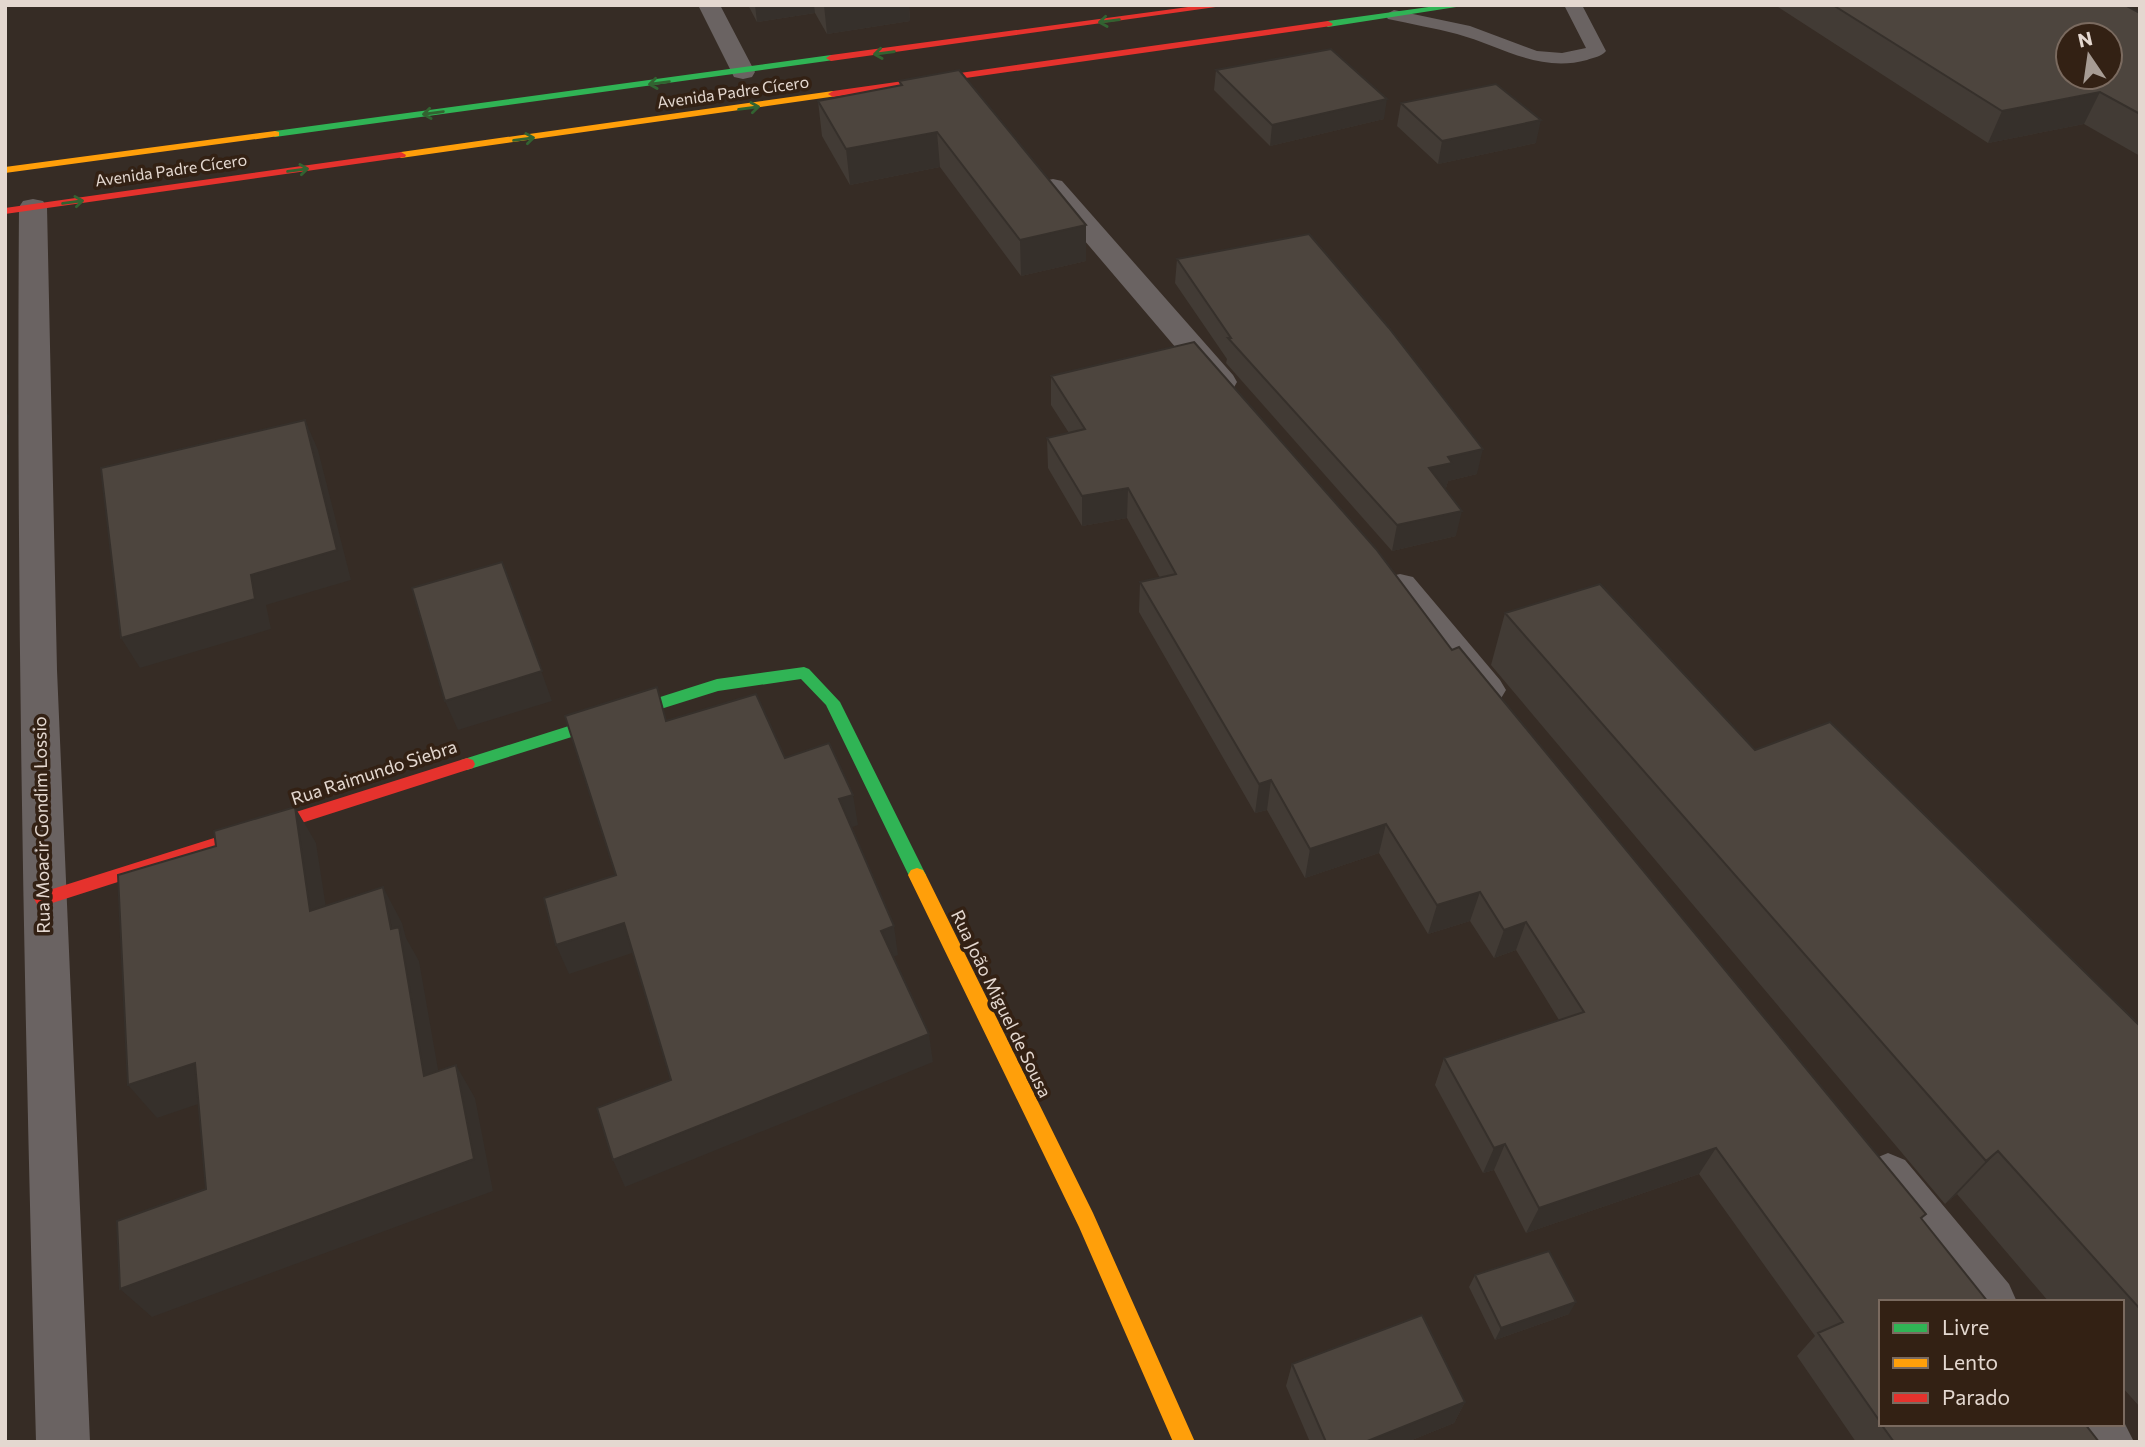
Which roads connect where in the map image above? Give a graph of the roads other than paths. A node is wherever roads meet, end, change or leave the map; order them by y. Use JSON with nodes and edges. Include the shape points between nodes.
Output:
{"nodes":[{"id":1,"x":709,"y":5,"type":"edge"},
{"id":2,"x":1226,"y":5,"type":"edge"},
{"id":3,"x":1465,"y":5,"type":"edge"},
{"id":4,"x":1573,"y":5,"type":"edge"},
{"id":5,"x":1394,"y":15,"type":"junction"},
{"id":6,"x":743,"y":72,"type":"junction"},
{"id":7,"x":958,"y":79,"type":"junction"},
{"id":8,"x":985,"y":110,"type":"edge"},
{"id":9,"x":1031,"y":162,"type":"edge"},
{"id":10,"x":5,"y":170,"type":"edge"},
{"id":11,"x":19,"y":209,"type":"edge"},
{"id":12,"x":1248,"y":412,"type":"edge"},
{"id":13,"x":1375,"y":557,"type":"edge"},
{"id":14,"x":717,"y":685,"type":"joint"},
{"id":15,"x":1508,"y":715,"type":"edge"},
{"id":16,"x":43,"y":899,"type":"junction"},
{"id":17,"x":1868,"y":1153,"type":"edge"},
{"id":18,"x":1990,"y":1300,"type":"edge"},
{"id":19,"x":2094,"y":1426,"type":"edge"},
{"id":20,"x":63,"y":1442,"type":"edge"},
{"id":21,"x":1184,"y":1442,"type":"edge"},
{"id":22,"x":2107,"y":1442,"type":"edge"}],
"edges":[{"from":1,"to":6,"type":"street"},
{"from":2,"to":6,"type":"main road","name":"Avenida Padre Cícero","one_way":true},
{"from":3,"to":5,"type":"main road","name":"Avenida Padre Cícero"},
{"from":4,"to":5,"type":"lane","via":[[1597,51],[1555,61],[1472,33]]},
{"from":5,"to":7,"type":"main road","name":"Avenida Padre Cícero"},
{"from":6,"to":10,"type":"main road","name":"Avenida Padre Cícero","one_way":true},
{"from":7,"to":8,"type":"street"},
{"from":11,"to":7,"type":"main road","name":"Avenida Padre Cícero","one_way":true},
{"from":9,"to":12,"type":"street"},
{"from":11,"to":16,"type":"street","name":"Rua Moacir Gondim Lossio","via":[[33,416]]},
{"from":13,"to":15,"type":"street"},
{"from":14,"to":16,"type":"main road","name":"Rua Raimundo Siebra"},
{"from":14,"to":21,"type":"main road","name":"Rua João Miguel de Sousa","via":[[804,673],[832,702],[1086,1220]]},
{"from":16,"to":20,"type":"street","name":"Rua Moacir Gondim Lossio"},
{"from":17,"to":18,"type":"street"},
{"from":19,"to":22,"type":"street"}]}
